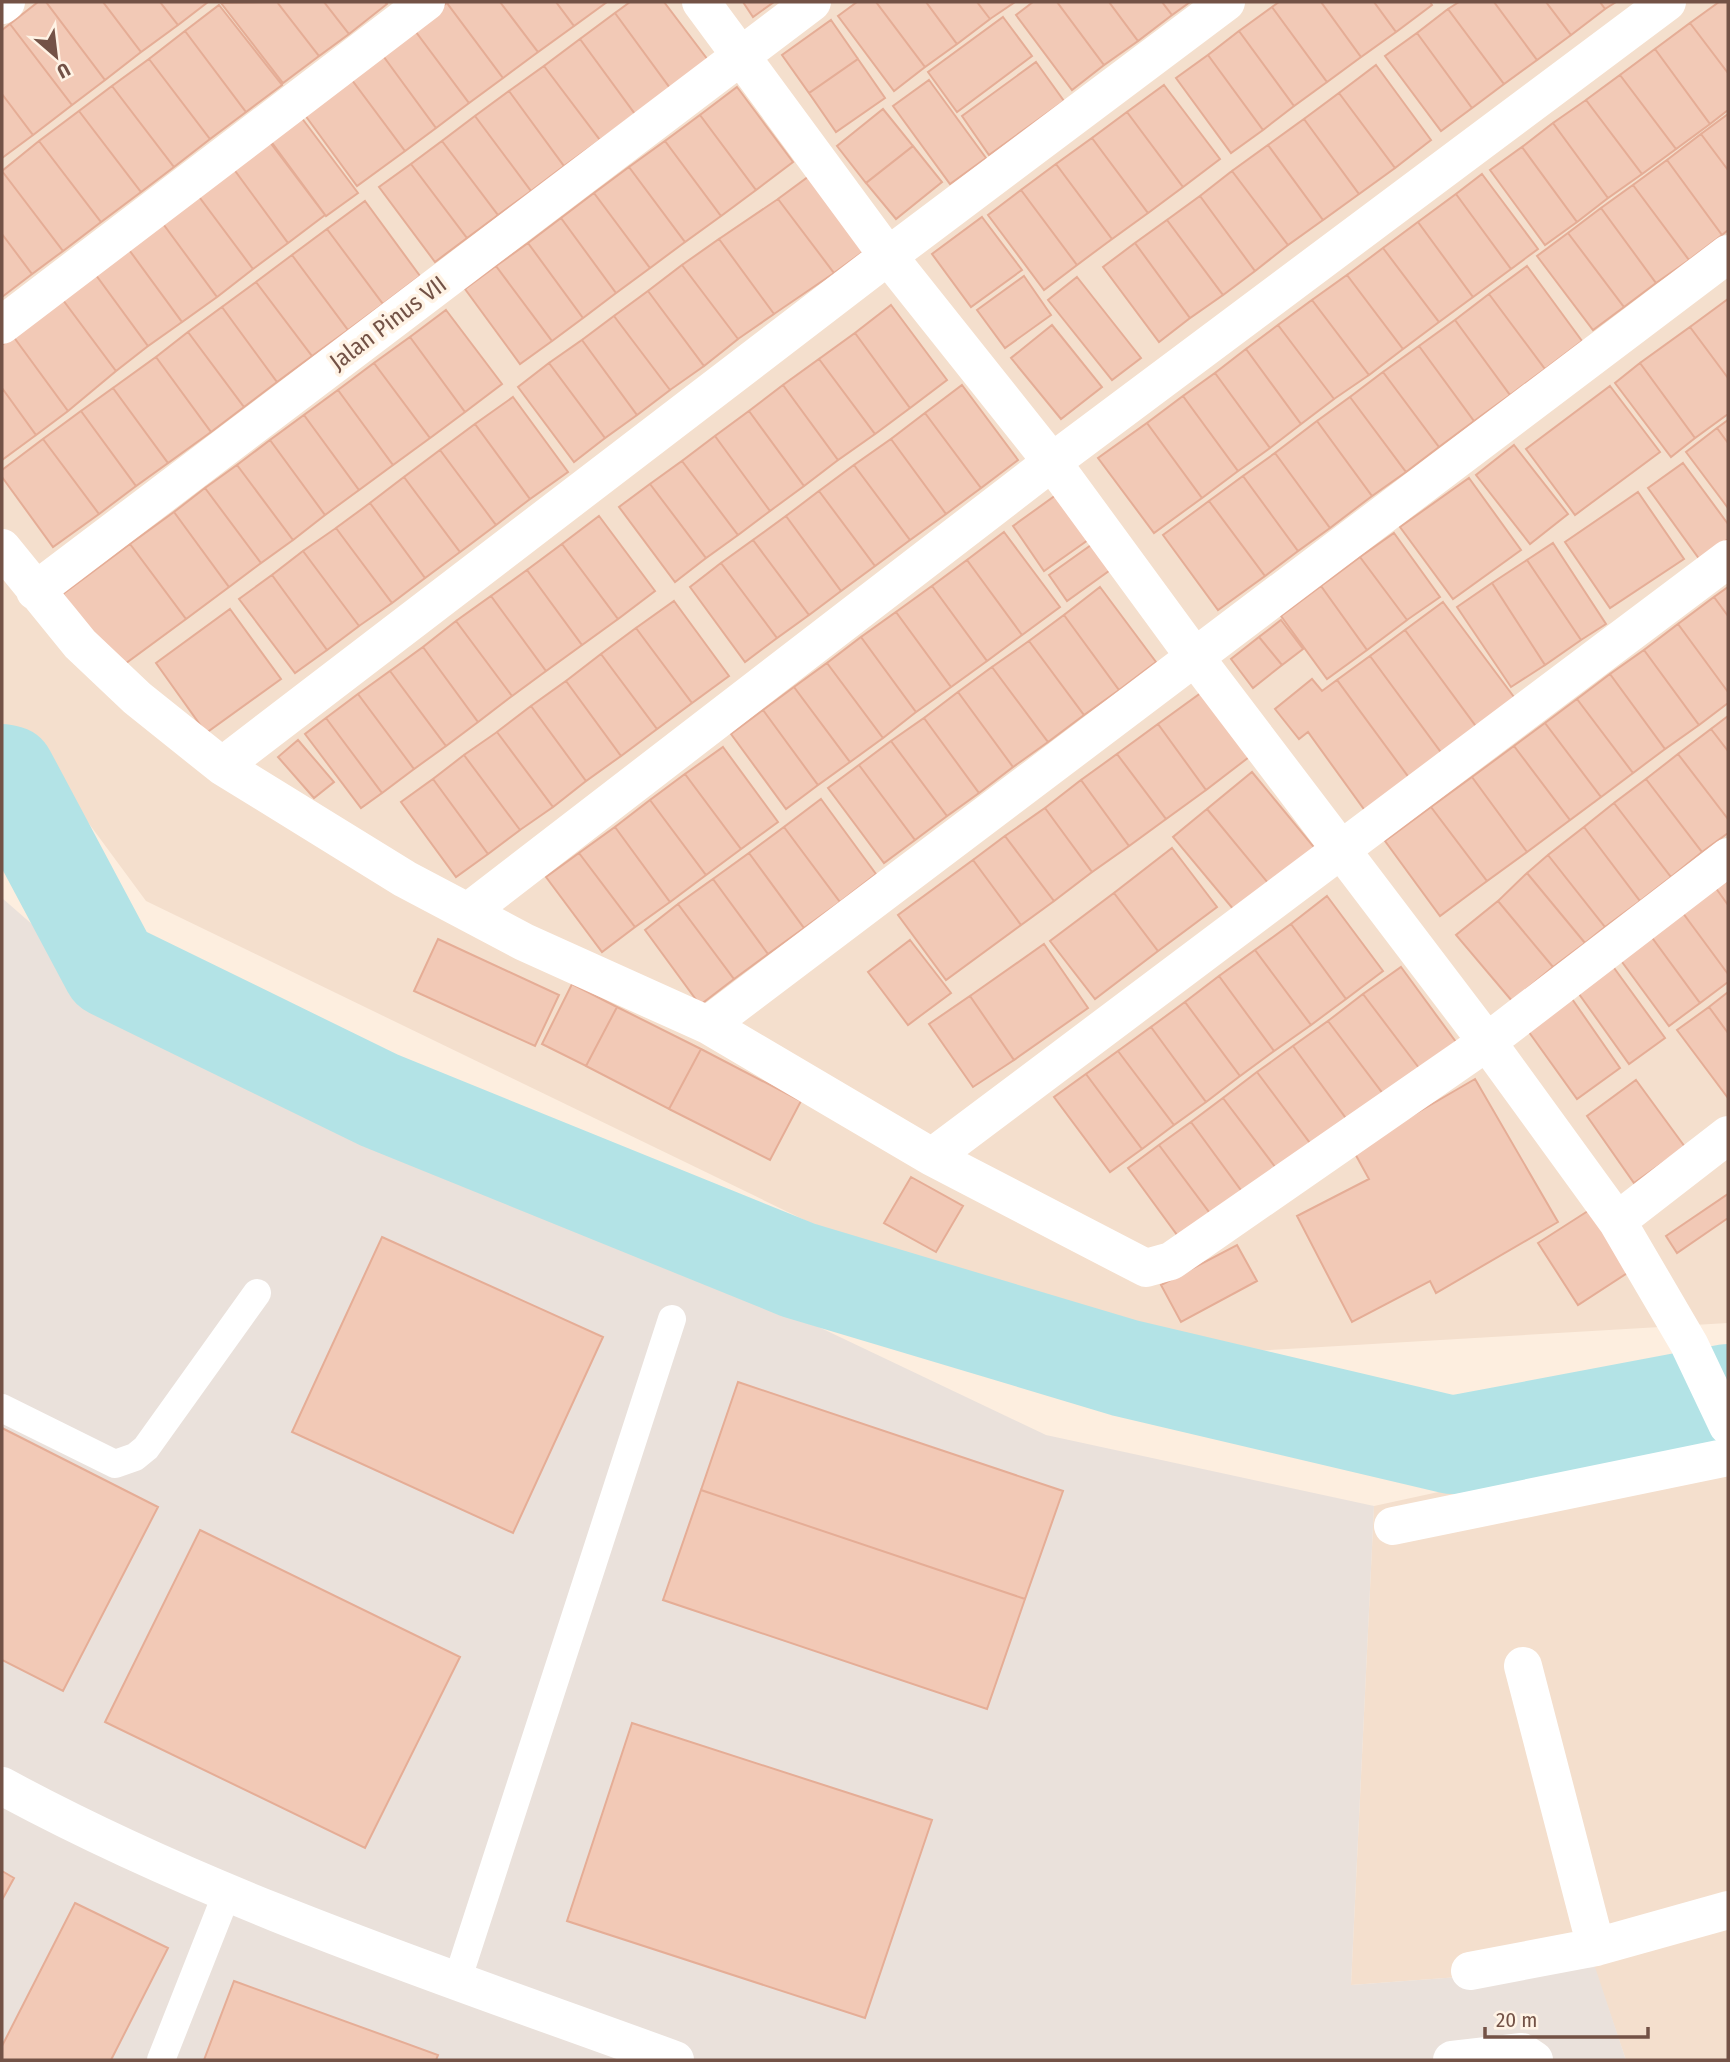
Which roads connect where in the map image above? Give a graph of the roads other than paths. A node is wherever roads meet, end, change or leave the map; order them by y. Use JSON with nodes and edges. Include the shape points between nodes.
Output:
{"nodes":[{"id":1,"x":426,"y":2,"type":"edge"},
{"id":2,"x":701,"y":2,"type":"edge"},
{"id":3,"x":811,"y":2,"type":"edge"},
{"id":4,"x":1226,"y":2,"type":"edge"},
{"id":5,"x":1667,"y":2,"type":"edge"},
{"id":6,"x":741,"y":54,"type":"junction"},
{"id":7,"x":1728,"y":254,"type":"edge"},
{"id":8,"x":888,"y":256,"type":"junction"},
{"id":9,"x":2,"y":325,"type":"edge"},
{"id":10,"x":1052,"y":462,"type":"junction"},
{"id":11,"x":2,"y":548,"type":"edge"},
{"id":12,"x":1728,"y":559,"type":"edge"},
{"id":13,"x":35,"y":591,"type":"junction"},
{"id":14,"x":1194,"y":656,"type":"junction"},
{"id":15,"x":222,"y":766,"type":"junction"},
{"id":16,"x":1342,"y":850,"type":"junction"},
{"id":17,"x":1728,"y":857,"type":"edge"},
{"id":18,"x":469,"y":911,"type":"junction"},
{"id":19,"x":708,"y":1024,"type":"junction"},
{"id":20,"x":1487,"y":1042,"type":"junction"},
{"id":21,"x":1728,"y":1135,"type":"edge"},
{"id":22,"x":932,"y":1157,"type":"junction"},
{"id":23,"x":1617,"y":1221,"type":"junction"},
{"id":24,"x":257,"y":1293,"type":"dead end"},
{"id":25,"x":672,"y":1319,"type":"dead end"},
{"id":26,"x":2,"y":1408,"type":"edge"},
{"id":27,"x":1728,"y":1426,"type":"edge"},
{"id":28,"x":1728,"y":1457,"type":"edge"},
{"id":29,"x":1393,"y":1526,"type":"dead end"},
{"id":30,"x":1522,"y":1666,"type":"dead end"},
{"id":31,"x":2,"y":1786,"type":"edge"},
{"id":32,"x":227,"y":1893,"type":"junction"},
{"id":33,"x":1728,"y":1910,"type":"edge"},
{"id":34,"x":1596,"y":1947,"type":"junction"},
{"id":35,"x":1470,"y":1971,"type":"dead end"},
{"id":36,"x":457,"y":1981,"type":"junction"},
{"id":37,"x":161,"y":2060,"type":"edge"},
{"id":38,"x":674,"y":2060,"type":"edge"},
{"id":39,"x":1452,"y":2060,"type":"edge"},
{"id":40,"x":1535,"y":2060,"type":"edge"}],
"edges":[{"from":1,"to":9,"type":"street"},
{"from":2,"to":6,"type":"street"},
{"from":3,"to":6,"type":"street","name":"Jalan Pinus VII"},
{"from":4,"to":8,"type":"street"},
{"from":5,"to":10,"type":"street"},
{"from":6,"to":8,"type":"street"},
{"from":6,"to":13,"type":"street","name":"Jalan Pinus VII"},
{"from":7,"to":14,"type":"street"},
{"from":8,"to":10,"type":"street"},
{"from":8,"to":15,"type":"street"},
{"from":10,"to":14,"type":"street"},
{"from":10,"to":18,"type":"street"},
{"from":11,"to":13,"type":"street"},
{"from":12,"to":16,"type":"street"},
{"from":13,"to":15,"type":"street","via":[[118,680]]},
{"from":14,"to":16,"type":"street"},
{"from":14,"to":19,"type":"street"},
{"from":15,"to":18,"type":"street","via":[[405,879]]},
{"from":16,"to":20,"type":"street"},
{"from":16,"to":22,"type":"street"},
{"from":17,"to":20,"type":"street"},
{"from":18,"to":19,"type":"street","via":[[524,942]]},
{"from":19,"to":22,"type":"street"},
{"from":20,"to":22,"type":"street","via":[[1155,1268],[1146,1268]]},
{"from":20,"to":23,"type":"street"},
{"from":21,"to":23,"type":"street"},
{"from":23,"to":27,"type":"street","via":[[1689,1344]]},
{"from":24,"to":26,"type":"lane","via":[[156,1436],[135,1457],[115,1464]]},
{"from":25,"to":36,"type":"lane"},
{"from":28,"to":29,"type":"street"},
{"from":30,"to":34,"type":"street"},
{"from":31,"to":32,"type":"street","via":[[69,1822]]},
{"from":32,"to":36,"type":"street"},
{"from":32,"to":37,"type":"lane"},
{"from":33,"to":34,"type":"street"},
{"from":34,"to":35,"type":"street"},
{"from":36,"to":38,"type":"street"},
{"from":39,"to":40,"type":"street","via":[[1522,2052]]}]}
